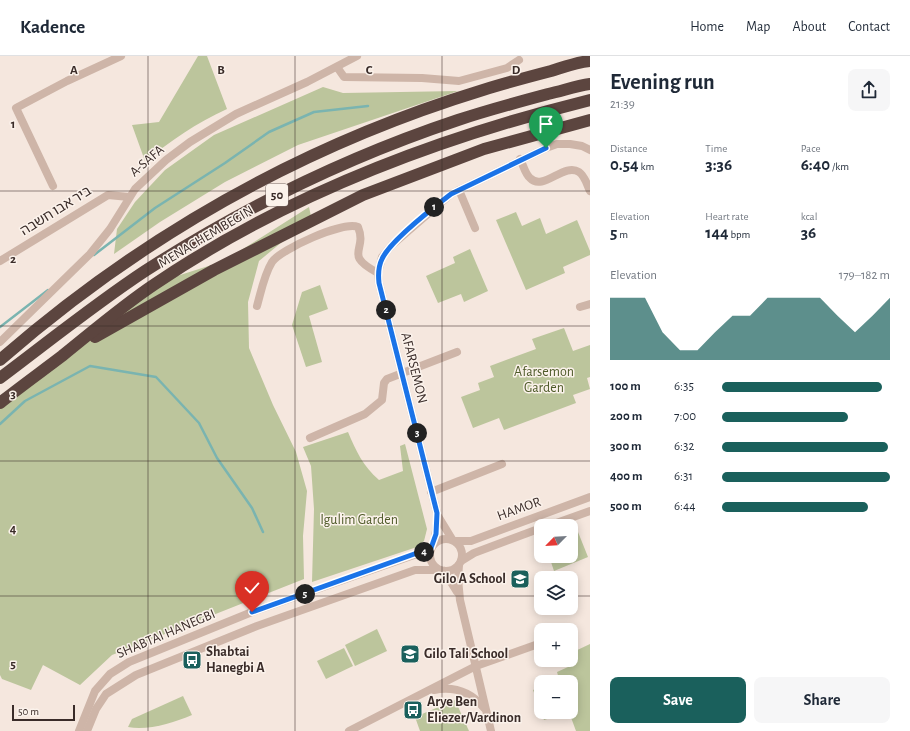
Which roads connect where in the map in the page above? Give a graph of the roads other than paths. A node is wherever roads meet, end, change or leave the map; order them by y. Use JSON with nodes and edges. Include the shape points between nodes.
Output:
{"nodes":[{"id":1,"x":121,"y":56,"type":"edge"},
{"id":2,"x":356,"y":56,"type":"edge"},
{"id":3,"x":519,"y":60,"type":"dead end"},
{"id":4,"x":590,"y":61,"type":"edge"},
{"id":5,"x":336,"y":67,"type":"junction"},
{"id":6,"x":590,"y":84,"type":"edge"},
{"id":7,"x":590,"y":100,"type":"edge"},
{"id":8,"x":590,"y":120,"type":"edge"},
{"id":9,"x":590,"y":150,"type":"edge"},
{"id":10,"x":520,"y":159,"type":"junction"},
{"id":11,"x":53,"y":186,"type":"dead end"},
{"id":12,"x":459,"y":190,"type":"junction"},
{"id":13,"x":590,"y":191,"type":"edge"},
{"id":14,"x":129,"y":197,"type":"junction"},
{"id":15,"x":475,"y":228,"type":"dead end"},
{"id":16,"x":0,"y":261,"type":"edge"},
{"id":17,"x":378,"y":273,"type":"junction"},
{"id":18,"x":590,"y":304,"type":"edge"},
{"id":19,"x":257,"y":306,"type":"dead end"},
{"id":20,"x":580,"y":307,"type":"dead end"},
{"id":21,"x":0,"y":342,"type":"edge"},
{"id":22,"x":457,"y":352,"type":"dead end"},
{"id":23,"x":58,"y":359,"type":"junction"},
{"id":24,"x":0,"y":360,"type":"edge"},
{"id":25,"x":402,"y":374,"type":"junction"},
{"id":26,"x":0,"y":378,"type":"edge"},
{"id":27,"x":0,"y":403,"type":"edge"},
{"id":28,"x":310,"y":438,"type":"dead end"},
{"id":29,"x":502,"y":464,"type":"dead end"},
{"id":30,"x":431,"y":492,"type":"junction"},
{"id":31,"x":590,"y":497,"type":"edge"},
{"id":32,"x":590,"y":511,"type":"edge"},
{"id":33,"x":437,"y":513,"type":"junction"},
{"id":34,"x":568,"y":519,"type":"edge"},
{"id":35,"x":534,"y":531,"type":"edge"},
{"id":36,"x":454,"y":540,"type":"junction"},
{"id":37,"x":432,"y":546,"type":"junction"},
{"id":38,"x":460,"y":563,"type":"junction"},
{"id":39,"x":442,"y":570,"type":"junction"},
{"id":40,"x":460,"y":600,"type":"junction"},
{"id":41,"x":534,"y":645,"type":"edge"},
{"id":42,"x":476,"y":666,"type":"junction"},
{"id":43,"x":428,"y":691,"type":"junction"},
{"id":44,"x":486,"y":711,"type":"junction"},
{"id":45,"x":79,"y":731,"type":"edge"},
{"id":46,"x":87,"y":731,"type":"edge"},
{"id":47,"x":349,"y":731,"type":"edge"},
{"id":48,"x":491,"y":731,"type":"edge"}],
"edges":[{"from":1,"to":11,"type":"street","via":[[16,108]]},
{"from":2,"to":5,"type":"street","name":"A-SAFA"},
{"from":3,"to":5,"type":"street","via":[[507,68],[459,82],[422,78],[344,77]]},
{"from":4,"to":24,"type":"highway","via":[[512,81],[398,118],[327,148],[240,191],[182,224],[114,270],[36,328]]},
{"from":5,"to":14,"type":"street","name":"A-SAFA","via":[[218,124],[166,160],[134,189]]},
{"from":6,"to":26,"type":"highway","name":"MENACHEM BEGIN","number":"50","via":[[488,110],[424,132],[359,156],[276,195],[144,271]]},
{"from":7,"to":23,"type":"highway","name":"MENACHEM BEGIN","number":"50","via":[[501,124],[378,166],[268,217],[155,284]]},
{"from":8,"to":23,"type":"highway","via":[[484,149],[364,195],[214,270]]},
{"from":9,"to":10,"type":"street","via":[[576,145],[557,144]]},
{"from":10,"to":12,"type":"street"},
{"from":10,"to":13,"type":"street","via":[[529,178],[535,181],[572,170],[579,172]]},
{"from":12,"to":15,"type":"street"},
{"from":12,"to":17,"type":"street","via":[[438,204],[392,245],[382,257]]},
{"from":14,"to":16,"type":"street","name":"ביר אבו חשבה","via":[[108,194]]},
{"from":14,"to":21,"type":"street","name":"A-SAFA","via":[[110,229],[90,254]]},
{"from":17,"to":19,"type":"street","via":[[364,266],[359,260],[357,253],[360,232],[358,227],[347,226],[300,243],[278,255],[267,273]]},
{"from":17,"to":25,"type":"street","name":"AFARSEMON"},
{"from":18,"to":20,"type":"street"},
{"from":22,"to":25,"type":"street"},
{"from":23,"to":27,"type":"highway","name":"MENACHEM BEGIN","number":"50"},
{"from":25,"to":28,"type":"street","via":[[387,379],[382,400],[371,410]]},
{"from":25,"to":30,"type":"street","name":"AFARSEMON"},
{"from":29,"to":30,"type":"street"},
{"from":30,"to":33,"type":"street","name":"AFARSEMON"},
{"from":31,"to":36,"type":"street","name":"HAMOR","via":[[471,541]]},
{"from":32,"to":34,"type":"street","name":"HAMOR"},
{"from":33,"to":36,"type":"street","name":"AFARSEMON"},
{"from":33,"to":37,"type":"street","name":"AFARSEMON"},
{"from":35,"to":38,"type":"street","name":"HAMOR","via":[[474,553]]},
{"from":36,"to":37,"type":"street","via":[[442,539]]},
{"from":36,"to":38,"type":"street","via":[[461,548]]},
{"from":37,"to":39,"type":"street","via":[[432,563]]},
{"from":37,"to":45,"type":"street","name":"SHABTAI HANEGBI","via":[[252,612],[124,665],[110,674],[95,691]]},
{"from":38,"to":39,"type":"street","via":[[453,570]]},
{"from":38,"to":40,"type":"street"},
{"from":39,"to":40,"type":"street"},
{"from":39,"to":46,"type":"street","name":"SHABTAI HANEGBI","via":[[415,570],[256,626],[136,675],[106,694],[96,709]]},
{"from":40,"to":42,"type":"street"},
{"from":41,"to":42,"type":"street"},
{"from":42,"to":43,"type":"street"},
{"from":42,"to":44,"type":"street"},
{"from":43,"to":44,"type":"street","via":[[443,688],[460,691],[472,696]]},
{"from":43,"to":47,"type":"street"},
{"from":44,"to":48,"type":"street"}]}
